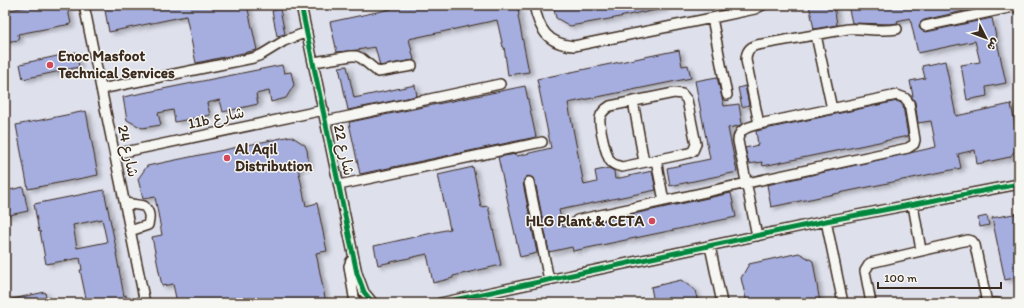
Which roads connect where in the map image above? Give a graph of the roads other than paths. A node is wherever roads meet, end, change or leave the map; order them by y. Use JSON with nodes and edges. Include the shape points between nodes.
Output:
{"nodes":[{"id":1,"x":84,"y":5,"type":"edge"},
{"id":2,"x":302,"y":5,"type":"edge"},
{"id":3,"x":534,"y":5,"type":"edge"},
{"id":4,"x":763,"y":5,"type":"edge"},
{"id":5,"x":1018,"y":7,"type":"edge"},
{"id":6,"x":712,"y":18,"type":"junction"},
{"id":7,"x":925,"y":26,"type":"dead end"},
{"id":8,"x":897,"y":29,"type":"dead end"},
{"id":9,"x":307,"y":32,"type":"junction"},
{"id":10,"x":816,"y":35,"type":"junction"},
{"id":11,"x":314,"y":62,"type":"junction"},
{"id":12,"x":412,"y":66,"type":"dead end"},
{"id":13,"x":500,"y":84,"type":"dead end"},
{"id":14,"x":101,"y":88,"type":"junction"},
{"id":15,"x":727,"y":95,"type":"dead end"},
{"id":16,"x":633,"y":101,"type":"junction"},
{"id":17,"x":832,"y":109,"type":"junction"},
{"id":18,"x":324,"y":110,"type":"junction"},
{"id":19,"x":326,"y":121,"type":"junction"},
{"id":20,"x":759,"y":124,"type":"junction"},
{"id":21,"x":542,"y":142,"type":"dead end"},
{"id":22,"x":115,"y":154,"type":"junction"},
{"id":23,"x":656,"y":160,"type":"junction"},
{"id":24,"x":644,"y":162,"type":"junction"},
{"id":25,"x":529,"y":182,"type":"dead end"},
{"id":26,"x":746,"y":183,"type":"junction"},
{"id":27,"x":339,"y":185,"type":"junction"},
{"id":28,"x":1017,"y":185,"type":"edge"},
{"id":29,"x":664,"y":201,"type":"junction"},
{"id":30,"x":125,"y":203,"type":"junction"},
{"id":31,"x":913,"y":205,"type":"junction"},
{"id":32,"x":577,"y":220,"type":"dead end"},
{"id":33,"x":826,"y":221,"type":"junction"},
{"id":34,"x":130,"y":231,"type":"junction"},
{"id":35,"x":757,"y":236,"type":"junction"},
{"id":36,"x":710,"y":246,"type":"junction"},
{"id":37,"x":921,"y":250,"type":"junction"},
{"id":38,"x":354,"y":258,"type":"junction"},
{"id":39,"x":549,"y":280,"type":"junction"},
{"id":40,"x":486,"y":293,"type":"junction"},
{"id":41,"x":370,"y":301,"type":"edge"},
{"id":42,"x":145,"y":303,"type":"edge"},
{"id":43,"x":355,"y":303,"type":"edge"},
{"id":44,"x":440,"y":303,"type":"edge"},
{"id":45,"x":488,"y":303,"type":"edge"},
{"id":46,"x":722,"y":303,"type":"edge"},
{"id":47,"x":843,"y":303,"type":"edge"},
{"id":48,"x":871,"y":303,"type":"edge"},
{"id":49,"x":987,"y":303,"type":"edge"},
{"id":50,"x":993,"y":303,"type":"edge"},
{"id":51,"x":997,"y":303,"type":"edge"}],
"edges":[{"from":1,"to":14,"type":"street","name":"شارع 24"},
{"from":2,"to":9,"type":"street","name":"شارع 22"},
{"from":3,"to":6,"type":"street","via":[[538,22],[544,32],[558,43],[574,46]]},
{"from":4,"to":6,"type":"street"},
{"from":5,"to":7,"type":"street"},
{"from":6,"to":15,"type":"street"},
{"from":8,"to":10,"type":"street","via":[[855,29]]},
{"from":9,"to":11,"type":"street","name":"شارع 22"},
{"from":9,"to":14,"type":"street","via":[[253,58]]},
{"from":10,"to":17,"type":"street"},
{"from":10,"to":20,"type":"street","via":[[757,45],[748,50],[746,60]]},
{"from":11,"to":12,"type":"street","via":[[351,56],[361,58],[378,72]]},
{"from":11,"to":18,"type":"street","name":"شارع 22"},
{"from":13,"to":19,"type":"street"},
{"from":14,"to":22,"type":"street","name":"شارع 24"},
{"from":16,"to":23,"type":"street","via":[[676,93],[687,100],[696,144],[694,148],[689,153]]},
{"from":16,"to":24,"type":"street"},
{"from":16,"to":24,"type":"street","via":[[606,108],[601,114],[600,121],[608,158],[612,163],[622,167]]},
{"from":17,"to":20,"type":"street"},
{"from":17,"to":26,"type":"street","via":[[897,95],[903,96],[909,103],[915,142],[908,148]]},
{"from":18,"to":19,"type":"street","name":"شارع 22"},
{"from":18,"to":22,"type":"street","name":"11b شارع"},
{"from":19,"to":27,"type":"street","name":"شارع 22"},
{"from":20,"to":26,"type":"street","via":[[745,128],[738,138]]},
{"from":21,"to":27,"type":"street"},
{"from":22,"to":30,"type":"street","name":"شارع 24"},
{"from":23,"to":24,"type":"street"},
{"from":23,"to":29,"type":"street"},
{"from":25,"to":39,"type":"street"},
{"from":26,"to":29,"type":"street"},
{"from":26,"to":35,"type":"street"},
{"from":27,"to":38,"type":"street","name":"شارع 22"},
{"from":28,"to":31,"type":"street"},
{"from":29,"to":32,"type":"street"},
{"from":30,"to":34,"type":"street","name":"شارع 24"},
{"from":30,"to":34,"type":"street","via":[[144,206],[150,217],[148,225]]},
{"from":31,"to":33,"type":"street"},
{"from":31,"to":37,"type":"street"},
{"from":33,"to":35,"type":"street"},
{"from":33,"to":47,"type":"street"},
{"from":34,"to":42,"type":"street","name":"شارع 24"},
{"from":35,"to":36,"type":"street"},
{"from":36,"to":39,"type":"street"},
{"from":36,"to":46,"type":"street"},
{"from":37,"to":48,"type":"street","via":[[872,261],[867,265],[865,274]]},
{"from":37,"to":49,"type":"street","via":[[965,240],[972,241],[976,247]]},
{"from":38,"to":41,"type":"street","name":"شارع 22","via":[[359,280]]},
{"from":38,"to":43,"type":"street","via":[[349,266]]},
{"from":39,"to":40,"type":"street"},
{"from":40,"to":44,"type":"street"},
{"from":40,"to":45,"type":"street"},
{"from":50,"to":51,"type":"street"}]}
